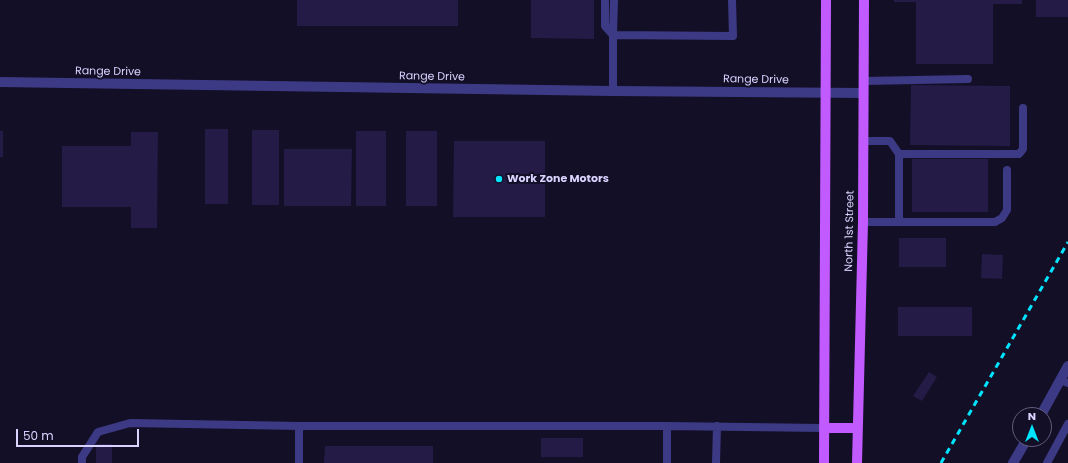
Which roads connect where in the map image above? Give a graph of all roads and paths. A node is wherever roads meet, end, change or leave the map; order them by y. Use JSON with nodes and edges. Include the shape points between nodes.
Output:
{"nodes":[{"id":1,"x":605,"y":0,"type":"edge"},
{"id":2,"x":614,"y":0,"type":"edge"},
{"id":3,"x":732,"y":0,"type":"edge"},
{"id":4,"x":826,"y":0,"type":"edge"},
{"id":5,"x":864,"y":0,"type":"edge"},
{"id":6,"x":613,"y":35,"type":"junction"},
{"id":7,"x":968,"y":79,"type":"dead end"},
{"id":8,"x":863,"y":81,"type":"junction"},
{"id":9,"x":0,"y":82,"type":"edge"},
{"id":10,"x":613,"y":91,"type":"junction"},
{"id":11,"x":863,"y":92,"type":"junction"},
{"id":12,"x":826,"y":93,"type":"junction"},
{"id":13,"x":1023,"y":108,"type":"dead end"},
{"id":14,"x":863,"y":141,"type":"junction"},
{"id":15,"x":898,"y":154,"type":"junction"},
{"id":16,"x":1007,"y":170,"type":"dead end"},
{"id":17,"x":863,"y":222,"type":"junction"},
{"id":18,"x":899,"y":222,"type":"junction"},
{"id":19,"x":1068,"y":366,"type":"edge"},
{"id":20,"x":1064,"y":381,"type":"edge"},
{"id":21,"x":1046,"y":407,"type":"edge"},
{"id":22,"x":1068,"y":424,"type":"edge"},
{"id":23,"x":299,"y":426,"type":"junction"},
{"id":24,"x":667,"y":426,"type":"junction"},
{"id":25,"x":717,"y":426,"type":"junction"},
{"id":26,"x":824,"y":428,"type":"junction"},
{"id":27,"x":857,"y":428,"type":"junction"},
{"id":28,"x":1022,"y":447,"type":"edge"},
{"id":29,"x":82,"y":463,"type":"edge"},
{"id":30,"x":298,"y":463,"type":"edge"},
{"id":31,"x":667,"y":463,"type":"edge"},
{"id":32,"x":716,"y":463,"type":"edge"},
{"id":33,"x":824,"y":463,"type":"edge"},
{"id":34,"x":857,"y":463,"type":"edge"},
{"id":35,"x":1013,"y":463,"type":"edge"},
{"id":36,"x":1047,"y":463,"type":"edge"}],
"edges":[{"from":1,"to":6,"type":"lane","via":[[605,26]]},
{"from":2,"to":6,"type":"lane"},
{"from":3,"to":6,"type":"lane","via":[[733,36]]},
{"from":4,"to":12,"type":"main road"},
{"from":5,"to":8,"type":"main road","name":"North 1st Street"},
{"from":6,"to":10,"type":"lane"},
{"from":7,"to":8,"type":"lane"},
{"from":8,"to":11,"type":"main road","name":"North 1st Street"},
{"from":9,"to":10,"type":"street","name":"Range Drive"},
{"from":10,"to":12,"type":"street","name":"Range Drive"},
{"from":11,"to":12,"type":"street","name":"Range Drive"},
{"from":11,"to":14,"type":"main road","name":"North 1st Street"},
{"from":12,"to":26,"type":"main road"},
{"from":13,"to":15,"type":"lane","via":[[1023,149],[1019,154]]},
{"from":14,"to":15,"type":"lane","via":[[890,141]]},
{"from":14,"to":17,"type":"main road","name":"North 1st Street"},
{"from":15,"to":18,"type":"lane"},
{"from":16,"to":18,"type":"lane","via":[[1007,210],[1002,218],[995,222]]},
{"from":17,"to":18,"type":"lane"},
{"from":17,"to":27,"type":"main road","name":"North 1st Street"},
{"from":19,"to":20,"type":"street"},
{"from":20,"to":21,"type":"street"},
{"from":22,"to":36,"type":"lane"},
{"from":23,"to":24,"type":"lane"},
{"from":23,"to":29,"type":"lane","via":[[130,423],[98,432],[82,457]]},
{"from":23,"to":30,"type":"lane"},
{"from":24,"to":25,"type":"lane"},
{"from":24,"to":31,"type":"lane"},
{"from":25,"to":26,"type":"lane"},
{"from":25,"to":32,"type":"lane"},
{"from":26,"to":27,"type":"main road"},
{"from":26,"to":33,"type":"main road"},
{"from":27,"to":34,"type":"main road","name":"North 1st Street"},
{"from":28,"to":35,"type":"street"}]}
